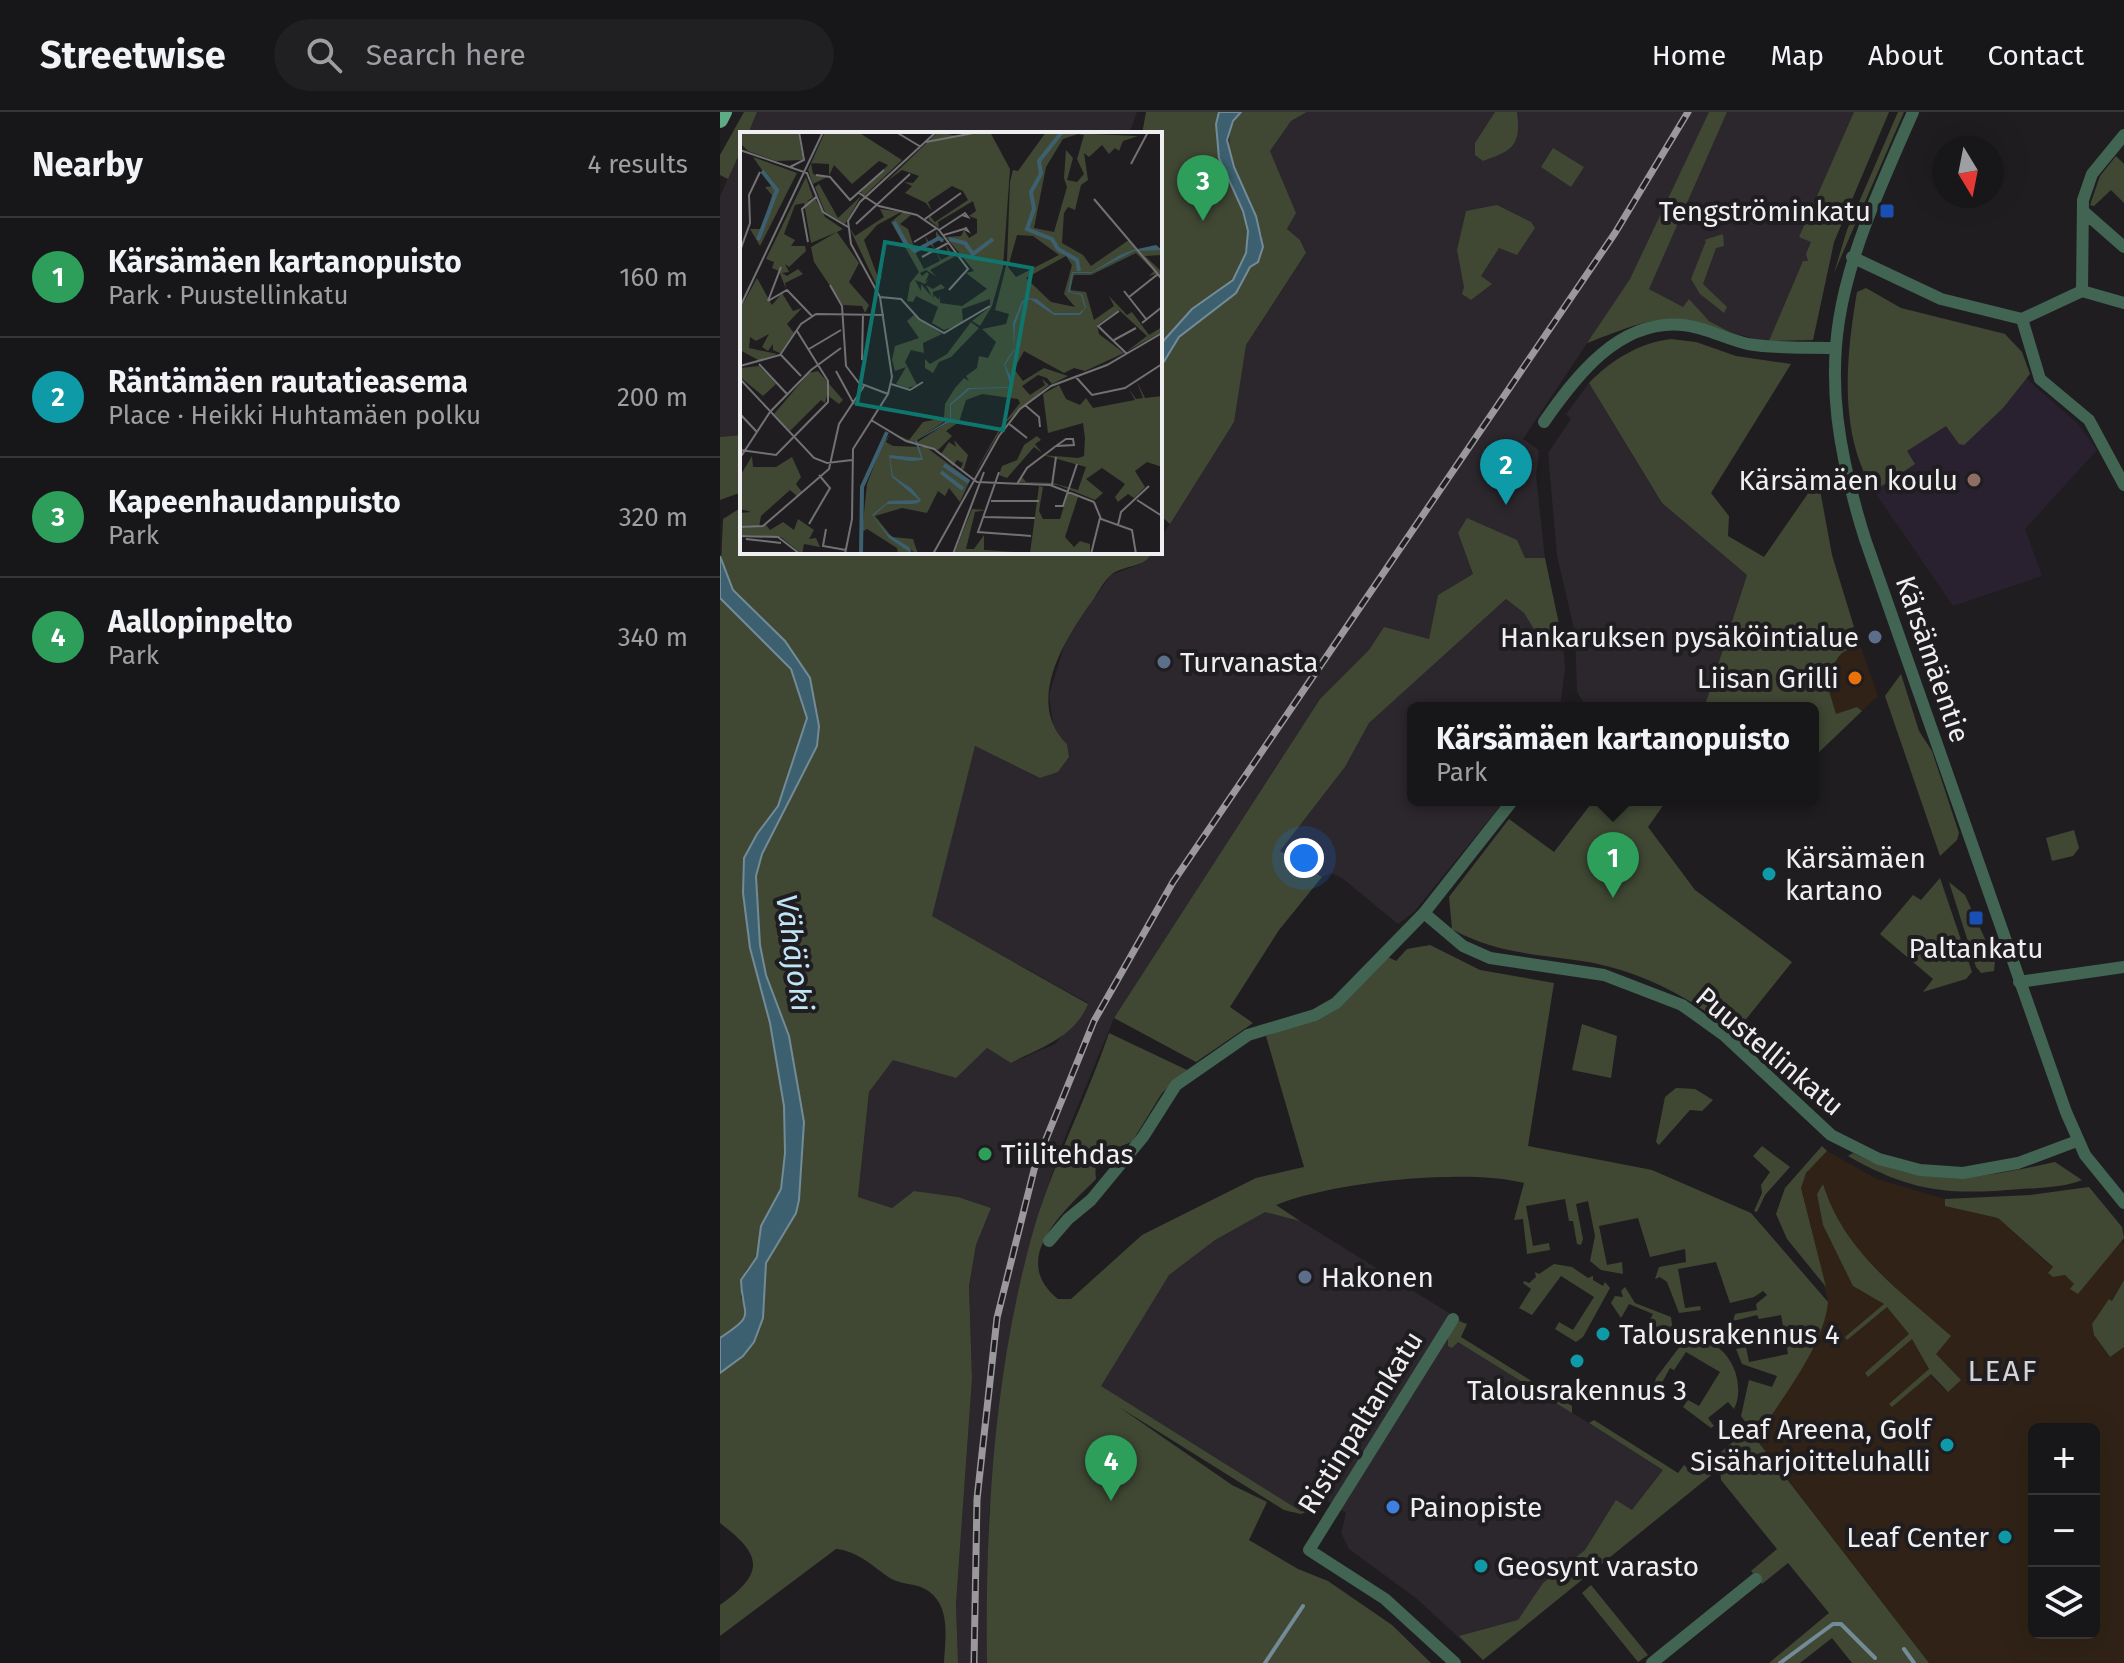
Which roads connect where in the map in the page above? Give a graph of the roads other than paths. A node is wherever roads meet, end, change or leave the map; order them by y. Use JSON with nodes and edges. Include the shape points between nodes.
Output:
{"nodes":[{"id":1,"x":724,"y":112,"type":"edge"},
{"id":2,"x":1913,"y":112,"type":"edge"},
{"id":3,"x":720,"y":120,"type":"edge"},
{"id":4,"x":2124,"y":135,"type":"edge"},
{"id":5,"x":2083,"y":211,"type":"junction"},
{"id":6,"x":2124,"y":247,"type":"edge"},
{"id":7,"x":1852,"y":257,"type":"junction"},
{"id":8,"x":2082,"y":291,"type":"junction"},
{"id":9,"x":2124,"y":303,"type":"edge"},
{"id":10,"x":2022,"y":319,"type":"junction"},
{"id":11,"x":1834,"y":348,"type":"junction"},
{"id":12,"x":1544,"y":422,"type":"dead end"},
{"id":13,"x":2124,"y":485,"type":"edge"},
{"id":14,"x":1508,"y":806,"type":"edge"},
{"id":15,"x":1424,"y":913,"type":"junction"},
{"id":16,"x":2124,"y":967,"type":"edge"},
{"id":17,"x":2019,"y":982,"type":"junction"},
{"id":18,"x":2077,"y":1141,"type":"junction"},
{"id":19,"x":2124,"y":1203,"type":"edge"},
{"id":20,"x":1049,"y":1241,"type":"dead end"},
{"id":21,"x":1453,"y":1319,"type":"dead end"},
{"id":22,"x":1756,"y":1579,"type":"dead end"},
{"id":23,"x":1455,"y":1663,"type":"edge"},
{"id":24,"x":1652,"y":1663,"type":"edge"}],
"edges":[{"from":1,"to":3,"type":"main road"},
{"from":2,"to":7,"type":"street","name":"Kärsämäentie"},
{"from":4,"to":5,"type":"street","via":[[2092,174]]},
{"from":5,"to":6,"type":"street"},
{"from":5,"to":8,"type":"street"},
{"from":7,"to":10,"type":"street","via":[[1941,299]]},
{"from":7,"to":11,"type":"street","name":"Kärsämäentie"},
{"from":8,"to":9,"type":"street"},
{"from":8,"to":10,"type":"street"},
{"from":10,"to":13,"type":"street","via":[[2040,379],[2089,420]]},
{"from":11,"to":12,"type":"street","via":[[1770,347],[1682,325],[1652,327],[1599,355],[1571,382]]},
{"from":11,"to":17,"type":"street","name":"Kärsämäentie","via":[[1837,422],[1857,515]]},
{"from":14,"to":15,"type":"street"},
{"from":15,"to":18,"type":"street","name":"Puustellinkatu","via":[[1463,946],[1490,958],[1604,975],[1682,1005],[1724,1035],[1831,1135],[1879,1159],[1920,1170],[1963,1173],[2018,1163]]},
{"from":15,"to":20,"type":"street","via":[[1336,1003],[1315,1015],[1248,1035],[1176,1085],[1143,1137]]},
{"from":16,"to":17,"type":"street"},
{"from":17,"to":18,"type":"street","name":"Kärsämäentie"},
{"from":18,"to":19,"type":"street","name":"Kärsämäentie"},
{"from":21,"to":23,"type":"street","name":"Ristinpaltankatu","via":[[1309,1550],[1385,1599]]},
{"from":22,"to":24,"type":"street"}]}
